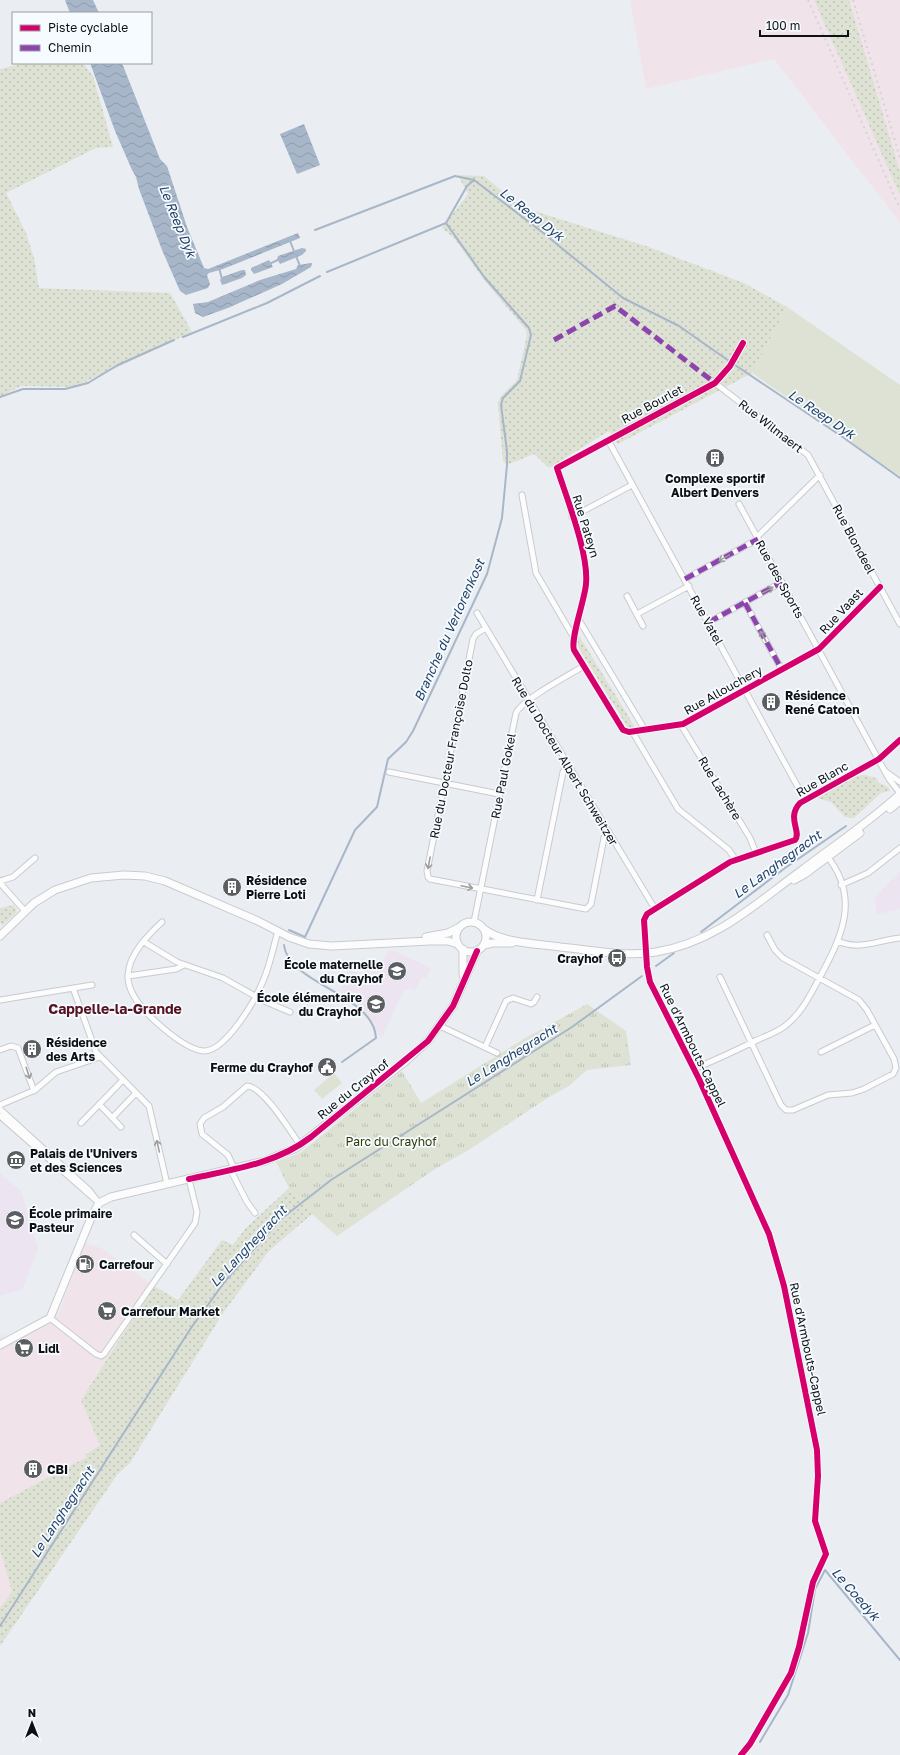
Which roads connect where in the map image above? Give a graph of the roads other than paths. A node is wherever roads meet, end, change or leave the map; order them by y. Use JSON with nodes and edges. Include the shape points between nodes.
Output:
{"nodes":[{"id":1,"x":743,"y":344,"type":"dead end"},
{"id":2,"x":715,"y":383,"type":"junction"},
{"id":3,"x":608,"y":440,"type":"junction"},
{"id":4,"x":557,"y":468,"type":"joint"},
{"id":5,"x":820,"y":475,"type":"junction"},
{"id":6,"x":632,"y":485,"type":"junction"},
{"id":7,"x":522,"y":495,"type":"dead end"},
{"id":8,"x":739,"y":504,"type":"dead end"},
{"id":9,"x":572,"y":517,"type":"junction"},
{"id":10,"x":758,"y":538,"type":"junction"},
{"id":11,"x":685,"y":579,"type":"junction"},
{"id":12,"x":782,"y":582,"type":"junction"},
{"id":13,"x":689,"y":586,"type":"junction"},
{"id":14,"x":880,"y":587,"type":"junction"},
{"id":15,"x":627,"y":596,"type":"dead end"},
{"id":16,"x":745,"y":603,"type":"junction"},
{"id":17,"x":477,"y":613,"type":"dead end"},
{"id":18,"x":637,"y":614,"type":"junction"},
{"id":19,"x":579,"y":620,"type":"junction"},
{"id":20,"x":709,"y":622,"type":"junction"},
{"id":21,"x":900,"y":624,"type":"edge"},
{"id":22,"x":643,"y":626,"type":"dead end"},
{"id":23,"x":486,"y":628,"type":"junction"},
{"id":24,"x":574,"y":638,"type":"junction"},
{"id":25,"x":819,"y":650,"type":"junction"},
{"id":26,"x":584,"y":666,"type":"junction"},
{"id":27,"x":782,"y":670,"type":"junction"},
{"id":28,"x":746,"y":690,"type":"junction"},
{"id":29,"x":528,"y":700,"type":"junction"},
{"id":30,"x":681,"y":725,"type":"junction"},
{"id":31,"x":645,"y":730,"type":"junction"},
{"id":32,"x":632,"y":731,"type":"junction"},
{"id":33,"x":900,"y":740,"type":"edge"},
{"id":34,"x":879,"y":759,"type":"junction"},
{"id":35,"x":568,"y":765,"type":"junction"},
{"id":36,"x":885,"y":771,"type":"junction"},
{"id":37,"x":389,"y":772,"type":"dead end"},
{"id":38,"x":900,"y":782,"type":"edge"},
{"id":39,"x":445,"y":783,"type":"junction"},
{"id":40,"x":900,"y":793,"type":"edge"},
{"id":41,"x":499,"y":794,"type":"junction"},
{"id":42,"x":805,"y":800,"type":"junction"},
{"id":43,"x":900,"y":801,"type":"edge"},
{"id":44,"x":608,"y":832,"type":"junction"},
{"id":45,"x":900,"y":848,"type":"edge"},
{"id":46,"x":756,"y":853,"type":"junction"},
{"id":47,"x":827,"y":855,"type":"junction"},
{"id":48,"x":35,"y":858,"type":"dead end"},
{"id":49,"x":735,"y":859,"type":"junction"},
{"id":50,"x":0,"y":882,"type":"edge"},
{"id":51,"x":841,"y":885,"type":"junction"},
{"id":52,"x":480,"y":889,"type":"junction"},
{"id":53,"x":537,"y":900,"type":"junction"},
{"id":54,"x":655,"y":909,"type":"junction"},
{"id":55,"x":25,"y":911,"type":"junction"},
{"id":56,"x":162,"y":922,"type":"dead end"},
{"id":57,"x":474,"y":922,"type":"junction"},
{"id":58,"x":460,"y":927,"type":"junction"},
{"id":59,"x":484,"y":929,"type":"junction"},
{"id":60,"x":278,"y":931,"type":"junction"},
{"id":61,"x":767,"y":935,"type":"dead end"},
{"id":62,"x":0,"y":936,"type":"edge"},
{"id":63,"x":900,"y":938,"type":"edge"},
{"id":64,"x":398,"y":941,"type":"junction"},
{"id":65,"x":838,"y":941,"type":"junction"},
{"id":66,"x":144,"y":942,"type":"junction"},
{"id":67,"x":534,"y":944,"type":"junction"},
{"id":68,"x":484,"y":945,"type":"junction"},
{"id":69,"x":461,"y":947,"type":"junction"},
{"id":70,"x":477,"y":951,"type":"junction"},
{"id":71,"x":646,"y":953,"type":"junction"},
{"id":72,"x":184,"y":965,"type":"junction"},
{"id":73,"x":128,"y":976,"type":"junction"},
{"id":74,"x":720,"y":976,"type":"dead end"},
{"id":75,"x":819,"y":978,"type":"junction"},
{"id":76,"x":92,"y":985,"type":"dead end"},
{"id":77,"x":461,"y":987,"type":"junction"},
{"id":78,"x":73,"y":988,"type":"junction"},
{"id":79,"x":255,"y":996,"type":"junction"},
{"id":80,"x":537,"y":997,"type":"dead end"},
{"id":81,"x":0,"y":1000,"type":"edge"},
{"id":82,"x":290,"y":1012,"type":"dead end"},
{"id":83,"x":875,"y":1025,"type":"junction"},
{"id":84,"x":440,"y":1026,"type":"junction"},
{"id":85,"x":751,"y":1043,"type":"junction"},
{"id":86,"x":485,"y":1047,"type":"junction"},
{"id":87,"x":0,"y":1050,"type":"edge"},
{"id":88,"x":821,"y":1052,"type":"dead end"},
{"id":89,"x":497,"y":1053,"type":"dead end"},
{"id":90,"x":100,"y":1057,"type":"junction"},
{"id":91,"x":694,"y":1070,"type":"junction"},
{"id":92,"x":123,"y":1080,"type":"junction"},
{"id":93,"x":34,"y":1091,"type":"junction"},
{"id":94,"x":136,"y":1093,"type":"junction"},
{"id":95,"x":0,"y":1104,"type":"edge"},
{"id":96,"x":99,"y":1104,"type":"junction"},
{"id":97,"x":0,"y":1109,"type":"edge"},
{"id":98,"x":0,"y":1116,"type":"edge"},
{"id":99,"x":112,"y":1118,"type":"junction"},
{"id":100,"x":81,"y":1123,"type":"dead end"},
{"id":101,"x":121,"y":1126,"type":"dead end"},
{"id":102,"x":300,"y":1145,"type":"junction"},
{"id":103,"x":232,"y":1169,"type":"junction"},
{"id":104,"x":189,"y":1179,"type":"junction"},
{"id":105,"x":168,"y":1184,"type":"junction"},
{"id":106,"x":100,"y":1203,"type":"junction"},
{"id":107,"x":255,"y":1213,"type":"dead end"},
{"id":108,"x":134,"y":1235,"type":"dead end"},
{"id":109,"x":167,"y":1264,"type":"junction"},
{"id":110,"x":50,"y":1318,"type":"junction"},
{"id":111,"x":0,"y":1345,"type":"edge"},
{"id":112,"x":741,"y":1755,"type":"edge"}],
"edges":[{"from":1,"to":2,"type":"street","name":"Rue Bourlet","via":[[730,366]]},
{"from":2,"to":3,"type":"street","name":"Rue Bourlet"},
{"from":2,"to":5,"type":"street","name":"Rue Wilmaert","via":[[802,449]]},
{"from":3,"to":4,"type":"street","name":"Rue Bourlet"},
{"from":3,"to":6,"type":"street","name":"Rue Vatel"},
{"from":4,"to":9,"type":"street","name":"Rue Pateyn"},
{"from":5,"to":10,"type":"street"},
{"from":5,"to":14,"type":"street","name":"Rue Blondeel"},
{"from":6,"to":9,"type":"street"},
{"from":6,"to":11,"type":"street","name":"Rue Vatel"},
{"from":7,"to":24,"type":"street","via":[[534,570]]},
{"from":8,"to":10,"type":"street","name":"Rue des Sports"},
{"from":9,"to":19,"type":"street","name":"Rue Pateyn","via":[[586,566],[586,589]]},
{"from":10,"to":11,"type":"street","one_way":true},
{"from":10,"to":12,"type":"street","name":"Rue des Sports"},
{"from":11,"to":13,"type":"street","name":"Rue Vatel"},
{"from":16,"to":12,"type":"street","one_way":true},
{"from":12,"to":25,"type":"street","name":"Rue des Sports"},
{"from":13,"to":18,"type":"street"},
{"from":13,"to":20,"type":"street","name":"Rue Vatel"},
{"from":14,"to":21,"type":"street","name":"Rue Blondeel"},
{"from":14,"to":25,"type":"street","name":"Rue Vaast"},
{"from":15,"to":18,"type":"street"},
{"from":16,"to":20,"type":"street"},
{"from":27,"to":16,"type":"street","one_way":true},
{"from":17,"to":23,"type":"street","name":"Rue du Docteur Albert Schweitzer"},
{"from":18,"to":22,"type":"street"},
{"from":19,"to":24,"type":"street","name":"Rue Pateyn"},
{"from":19,"to":31,"type":"street"},
{"from":20,"to":28,"type":"street","name":"Rue Vatel"},
{"from":23,"to":29,"type":"street","name":"Rue du Docteur Albert Schweitzer"},
{"from":23,"to":39,"type":"street","name":"Rue du Docteur Françoise Dolto","via":[[474,637]]},
{"from":24,"to":26,"type":"street","via":[[574,648]]},
{"from":25,"to":27,"type":"street","name":"Rue Allouchery"},
{"from":25,"to":34,"type":"street","name":"Rue des Sports"},
{"from":26,"to":29,"type":"street","name":"Rue Paul Gokel"},
{"from":26,"to":32,"type":"street","via":[[622,728],[627,732]]},
{"from":27,"to":28,"type":"street","name":"Rue Allouchery"},
{"from":28,"to":30,"type":"street","name":"Rue Allouchery"},
{"from":28,"to":42,"type":"street","name":"Rue Vatel"},
{"from":29,"to":35,"type":"street","name":"Rue du Docteur Albert Schweitzer"},
{"from":29,"to":41,"type":"street","name":"Rue Paul Gokel","via":[[515,716]]},
{"from":30,"to":31,"type":"street","name":"Rue Allouchery"},
{"from":30,"to":46,"type":"street","name":"Rue Lachère","via":[[750,838]]},
{"from":31,"to":32,"type":"street","name":"Rue Allouchery"},
{"from":32,"to":49,"type":"street","via":[[678,809],[729,850]]},
{"from":33,"to":34,"type":"street","name":"Rue Blanc"},
{"from":34,"to":36,"type":"street","name":"Rue des Sports"},
{"from":34,"to":42,"type":"street","name":"Rue Blanc"},
{"from":35,"to":44,"type":"street","name":"Rue du Docteur Albert Schweitzer"},
{"from":35,"to":53,"type":"street","via":[[563,772]]},
{"from":36,"to":38,"type":"street"},
{"from":36,"to":40,"type":"street","name":"Rue des Sports"},
{"from":37,"to":39,"type":"street"},
{"from":39,"to":41,"type":"street"},
{"from":39,"to":52,"type":"street","name":"Rue du Docteur Françoise Dolto","one_way":true,"via":[[427,871],[428,877]]},
{"from":40,"to":47,"type":"street"},
{"from":41,"to":52,"type":"street","name":"Rue Paul Gokel"},
{"from":42,"to":46,"type":"street","name":"Rue Blanc","via":[[797,806],[794,815],[796,839]]},
{"from":43,"to":47,"type":"street"},
{"from":44,"to":53,"type":"street","via":[[604,836],[589,908]]},
{"from":44,"to":54,"type":"street","name":"Rue du Docteur Albert Schweitzer"},
{"from":45,"to":51,"type":"street","via":[[868,873]]},
{"from":46,"to":49,"type":"street"},
{"from":47,"to":51,"type":"street"},
{"from":47,"to":71,"type":"street","via":[[711,934],[683,946]]},
{"from":48,"to":50,"type":"street","via":[[13,877]]},
{"from":49,"to":54,"type":"street"},
{"from":50,"to":55,"type":"street"},
{"from":51,"to":65,"type":"street","via":[[845,915]]},
{"from":52,"to":53,"type":"street"},
{"from":52,"to":57,"type":"street","name":"Rue Paul Gokel"},
{"from":54,"to":71,"type":"street","name":"Rue d'Armbouts-Cappel","via":[[647,914],[644,920]]},
{"from":55,"to":60,"type":"street","via":[[48,893],[72,883],[104,876],[135,875],[169,883]]},
{"from":55,"to":62,"type":"street"},
{"from":56,"to":66,"type":"street"},
{"from":57,"to":58,"type":"street","via":[[467,922]]},
{"from":57,"to":59,"type":"street"},
{"from":58,"to":64,"type":"street","via":[[442,934]]},
{"from":58,"to":69,"type":"street","via":[[456,935]]},
{"from":59,"to":67,"type":"street","via":[[498,937]]},
{"from":59,"to":68,"type":"street"},
{"from":60,"to":64,"type":"street","via":[[302,942],[323,946]]},
{"from":60,"to":79,"type":"street","via":[[266,972]]},
{"from":61,"to":75,"type":"street","via":[[780,956]]},
{"from":63,"to":65,"type":"street","via":[[856,947]]},
{"from":64,"to":69,"type":"street","via":[[445,941]]},
{"from":65,"to":75,"type":"street"},
{"from":66,"to":72,"type":"street"},
{"from":66,"to":73,"type":"street","via":[[131,963]]},
{"from":67,"to":68,"type":"street"},
{"from":67,"to":71,"type":"street","via":[[618,953]]},
{"from":68,"to":70,"type":"street"},
{"from":69,"to":70,"type":"street","via":[[469,952]]},
{"from":69,"to":77,"type":"street","name":"Rue du Crayhof","via":[[464,964]]},
{"from":70,"to":77,"type":"street","name":"Rue du Crayhof"},
{"from":71,"to":91,"type":"street","name":"Rue d'Armbouts-Cappel","via":[[650,982]]},
{"from":72,"to":73,"type":"street"},
{"from":72,"to":79,"type":"street","via":[[223,978]]},
{"from":73,"to":79,"type":"street","via":[[133,993],[153,1018],[178,1039],[201,1050],[213,1048],[226,1038]]},
{"from":74,"to":85,"type":"street"},
{"from":75,"to":83,"type":"street","via":[[856,998],[865,1007]]},
{"from":75,"to":85,"type":"street","via":[[792,1020],[781,1029]]},
{"from":76,"to":78,"type":"street"},
{"from":77,"to":84,"type":"street","name":"Rue du Crayhof"},
{"from":78,"to":81,"type":"street"},
{"from":78,"to":90,"type":"street","via":[[94,1050]]},
{"from":79,"to":82,"type":"street"},
{"from":80,"to":86,"type":"street","via":[[531,1004],[513,998],[506,1001]]},
{"from":83,"to":85,"type":"street","via":[[893,1056],[896,1070],[891,1075],[862,1090],[828,1095],[788,1110],[780,1105]]},
{"from":83,"to":88,"type":"street"},
{"from":84,"to":86,"type":"street"},
{"from":84,"to":102,"type":"street","name":"Rue du Crayhof","via":[[412,1056]]},
{"from":85,"to":91,"type":"street"},
{"from":86,"to":89,"type":"street"},
{"from":87,"to":93,"type":"street","one_way":true,"via":[[11,1046],[18,1048]]},
{"from":90,"to":92,"type":"street"},
{"from":90,"to":93,"type":"street","via":[[56,1072]]},
{"from":91,"to":112,"type":"street","name":"Rue d'Armbouts-Cappel","via":[[766,1226],[778,1264],[814,1428],[818,1471],[815,1521],[827,1552],[813,1582],[791,1673]]},
{"from":92,"to":94,"type":"street"},
{"from":92,"to":96,"type":"street"},
{"from":93,"to":95,"type":"street"},
{"from":94,"to":99,"type":"street"},
{"from":105,"to":94,"type":"street","one_way":true,"via":[[149,1109]]},
{"from":96,"to":99,"type":"street"},
{"from":96,"to":100,"type":"street"},
{"from":97,"to":106,"type":"street"},
{"from":98,"to":106,"type":"street","via":[[86,1194]]},
{"from":99,"to":101,"type":"street"},
{"from":102,"to":103,"type":"street","name":"Rue du Crayhof","via":[[273,1159]]},
{"from":102,"to":103,"type":"street","via":[[275,1109],[255,1088],[247,1086],[223,1107],[205,1117],[200,1124],[202,1134],[228,1155]]},
{"from":103,"to":104,"type":"street","name":"Rue du Crayhof"},
{"from":103,"to":107,"type":"street"},
{"from":104,"to":105,"type":"street","name":"Rue du Crayhof"},
{"from":104,"to":109,"type":"street","via":[[197,1212],[196,1220]]},
{"from":105,"to":106,"type":"street","name":"Rue du Crayhof","via":[[111,1197]]},
{"from":106,"to":110,"type":"street","via":[[91,1218]]},
{"from":108,"to":109,"type":"street"},
{"from":109,"to":110,"type":"street","via":[[102,1355],[96,1354]]},
{"from":110,"to":111,"type":"street"}]}
